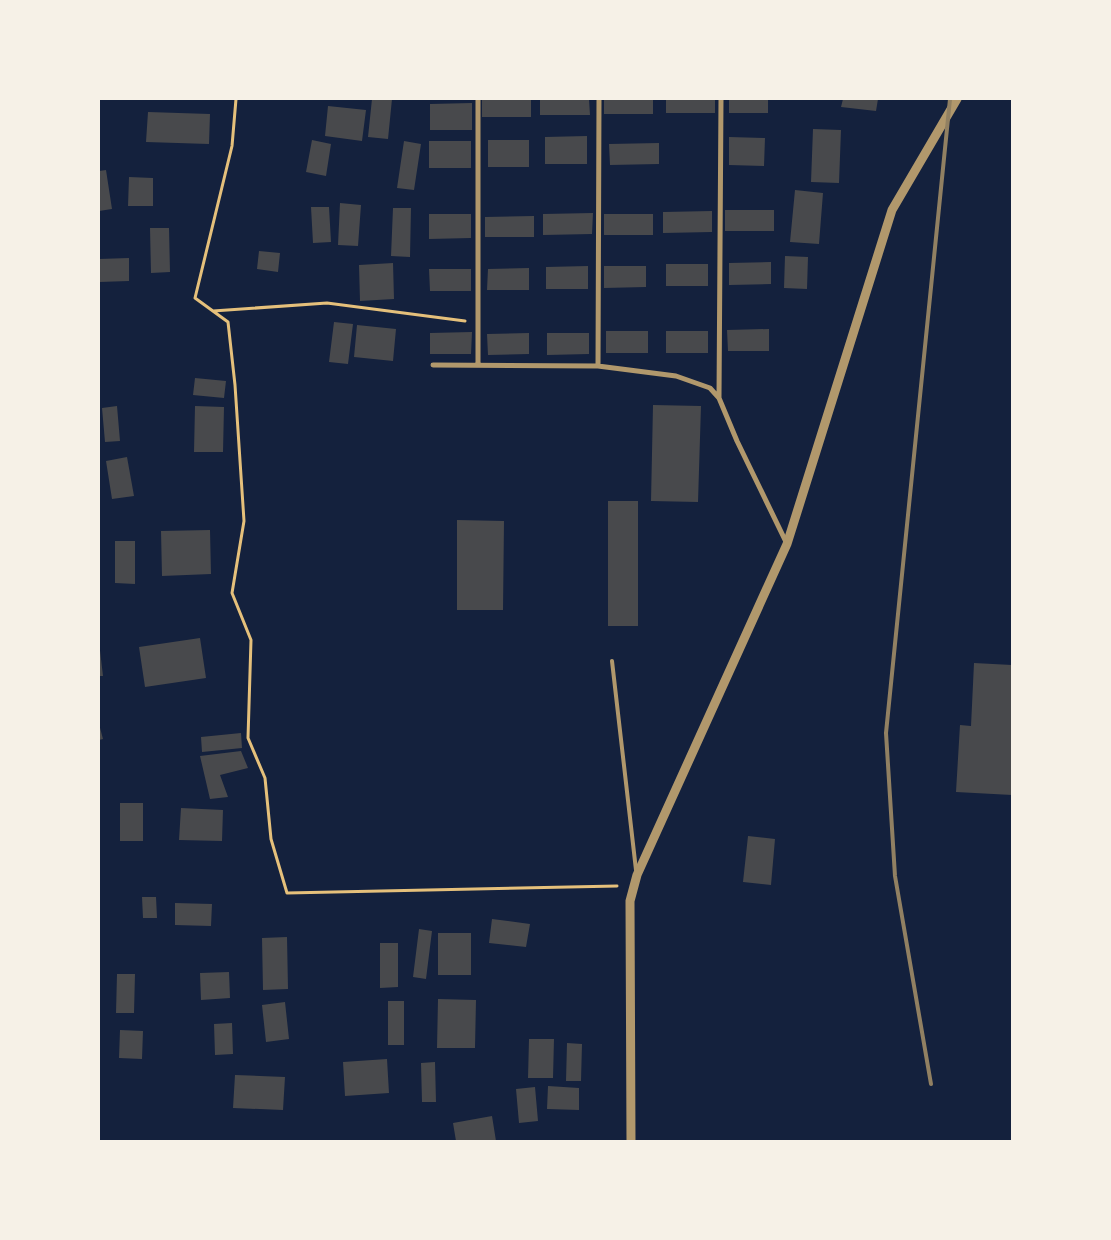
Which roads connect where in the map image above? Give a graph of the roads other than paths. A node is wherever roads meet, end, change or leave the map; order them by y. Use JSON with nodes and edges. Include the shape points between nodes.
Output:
{"nodes":[{"id":1,"x":478,"y":99,"type":"edge"},
{"id":2,"x":599,"y":99,"type":"edge"},
{"id":3,"x":721,"y":99,"type":"edge"},
{"id":4,"x":957,"y":99,"type":"edge"},
{"id":5,"x":433,"y":365,"type":"dead end"},
{"id":6,"x":478,"y":365,"type":"junction"},
{"id":7,"x":598,"y":366,"type":"junction"},
{"id":8,"x":719,"y":398,"type":"junction"},
{"id":9,"x":787,"y":544,"type":"junction"},
{"id":10,"x":612,"y":661,"type":"dead end"},
{"id":11,"x":637,"y":875,"type":"junction"},
{"id":12,"x":631,"y":1141,"type":"edge"}],
"edges":[{"from":1,"to":6,"type":"street"},
{"from":2,"to":7,"type":"street"},
{"from":3,"to":8,"type":"street"},
{"from":4,"to":9,"type":"street","via":[[892,210]]},
{"from":5,"to":6,"type":"street"},
{"from":6,"to":7,"type":"street"},
{"from":7,"to":8,"type":"street","via":[[676,376],[710,388]]},
{"from":8,"to":9,"type":"street"},
{"from":9,"to":11,"type":"street"},
{"from":10,"to":11,"type":"lane"},
{"from":11,"to":12,"type":"street","via":[[630,901]]}]}
